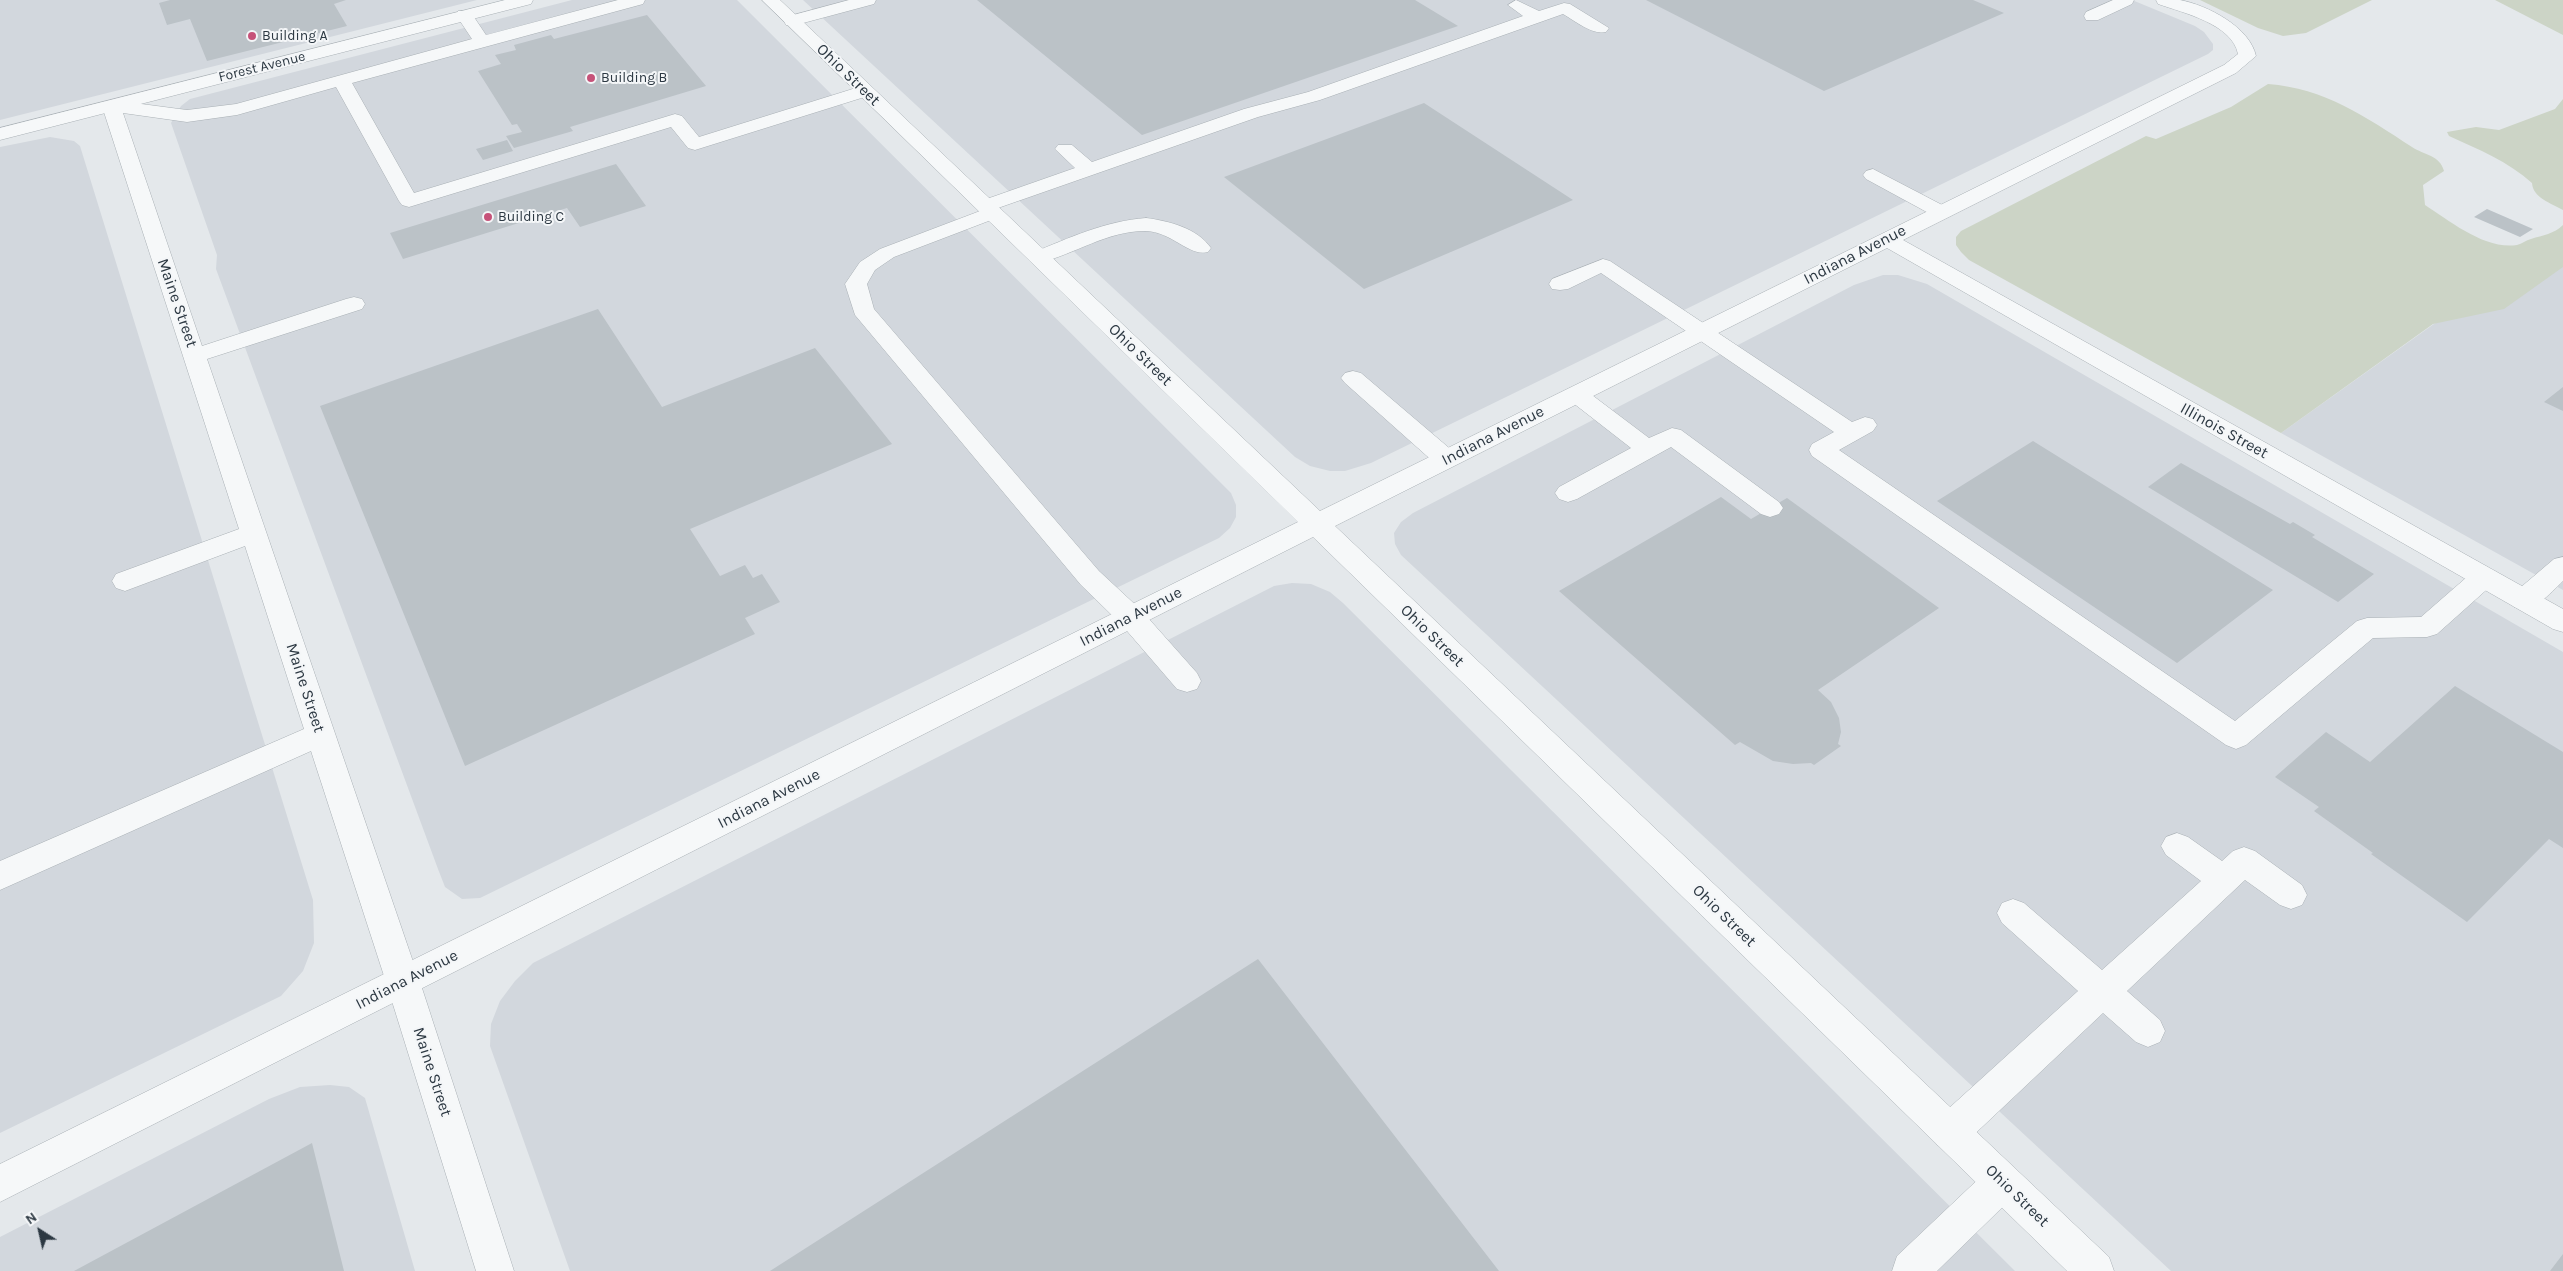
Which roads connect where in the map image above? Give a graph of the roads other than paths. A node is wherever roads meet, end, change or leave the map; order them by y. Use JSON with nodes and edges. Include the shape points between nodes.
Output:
{"nodes":[{"id":1,"x":525,"y":0,"type":"edge"},
{"id":2,"x":637,"y":0,"type":"edge"},
{"id":3,"x":770,"y":0,"type":"edge"},
{"id":4,"x":868,"y":0,"type":"edge"},
{"id":5,"x":2126,"y":0,"type":"edge"},
{"id":6,"x":2164,"y":0,"type":"edge"},
{"id":7,"x":1516,"y":5,"type":"dead end"},
{"id":8,"x":464,"y":15,"type":"junction"},
{"id":9,"x":2092,"y":16,"type":"dead end"},
{"id":10,"x":1537,"y":17,"type":"junction"},
{"id":11,"x":792,"y":21,"type":"junction"},
{"id":12,"x":1600,"y":28,"type":"dead end"},
{"id":13,"x":482,"y":41,"type":"junction"},
{"id":14,"x":341,"y":80,"type":"junction"},
{"id":15,"x":865,"y":91,"type":"junction"},
{"id":16,"x":111,"y":106,"type":"junction"},
{"id":17,"x":0,"y":134,"type":"edge"},
{"id":18,"x":1065,"y":149,"type":"dead end"},
{"id":19,"x":1089,"y":170,"type":"junction"},
{"id":20,"x":1873,"y":175,"type":"dead end"},
{"id":21,"x":989,"y":210,"type":"junction"},
{"id":22,"x":1941,"y":212,"type":"junction"},
{"id":23,"x":1886,"y":239,"type":"junction"},
{"id":24,"x":1201,"y":248,"type":"dead end"},
{"id":25,"x":1039,"y":257,"type":"junction"},
{"id":26,"x":1560,"y":284,"type":"dead end"},
{"id":27,"x":354,"y":304,"type":"dead end"},
{"id":28,"x":1702,"y":332,"type":"junction"},
{"id":29,"x":194,"y":356,"type":"junction"},
{"id":30,"x":1353,"y":378,"type":"dead end"},
{"id":31,"x":1576,"y":394,"type":"junction"},
{"id":32,"x":1648,"y":449,"type":"junction"},
{"id":33,"x":1446,"y":459,"type":"junction"},
{"id":34,"x":1568,"y":493,"type":"dead end"},
{"id":35,"x":1770,"y":508,"type":"dead end"},
{"id":36,"x":1316,"y":525,"type":"junction"},
{"id":37,"x":254,"y":534,"type":"junction"},
{"id":38,"x":2563,"y":566,"type":"edge"},
{"id":39,"x":2484,"y":577,"type":"junction"},
{"id":40,"x":125,"y":581,"type":"dead end"},
{"id":41,"x":2524,"y":600,"type":"junction"},
{"id":42,"x":1131,"y":617,"type":"junction"},
{"id":43,"x":2563,"y":622,"type":"edge"},
{"id":44,"x":1187,"y":681,"type":"dead end"},
{"id":45,"x":321,"y":734,"type":"junction"},
{"id":46,"x":2177,"y":846,"type":"dead end"},
{"id":47,"x":0,"y":876,"type":"edge"},
{"id":48,"x":2224,"y":880,"type":"junction"},
{"id":49,"x":2291,"y":895,"type":"dead end"},
{"id":50,"x":2013,"y":914,"type":"dead end"},
{"id":51,"x":403,"y":982,"type":"junction"},
{"id":52,"x":2102,"y":992,"type":"junction"},
{"id":53,"x":2148,"y":1031,"type":"dead end"},
{"id":54,"x":1950,"y":1132,"type":"junction"},
{"id":55,"x":2002,"y":1182,"type":"junction"},
{"id":56,"x":0,"y":1184,"type":"edge"},
{"id":57,"x":1911,"y":1270,"type":"edge"},
{"id":58,"x":496,"y":1271,"type":"edge"},
{"id":59,"x":2094,"y":1271,"type":"edge"}],
"edges":[{"from":1,"to":8,"type":"street","name":"Forest Avenue"},
{"from":2,"to":13,"type":"street"},
{"from":3,"to":11,"type":"street","name":"Ohio Street"},
{"from":4,"to":11,"type":"street"},
{"from":5,"to":9,"type":"street"},
{"from":6,"to":22,"type":"street","name":"Indiana Avenue","via":[[2232,32],[2243,41],[2247,56],[2230,69]]},
{"from":7,"to":10,"type":"street"},
{"from":8,"to":13,"type":"street"},
{"from":8,"to":16,"type":"street","name":"Forest Avenue"},
{"from":10,"to":12,"type":"street","via":[[1564,8]]},
{"from":10,"to":19,"type":"street","via":[[1314,96],[1251,113]]},
{"from":11,"to":15,"type":"street","name":"Ohio Street"},
{"from":13,"to":14,"type":"street"},
{"from":14,"to":15,"type":"street","via":[[408,201],[675,120],[694,144]]},
{"from":14,"to":16,"type":"street","via":[[236,108],[187,116]]},
{"from":15,"to":21,"type":"street","name":"Ohio Street"},
{"from":16,"to":17,"type":"street","name":"Forest Avenue"},
{"from":16,"to":29,"type":"street","name":"Maine Street"},
{"from":18,"to":19,"type":"street"},
{"from":19,"to":21,"type":"street"},
{"from":20,"to":22,"type":"street"},
{"from":21,"to":25,"type":"street","name":"Ohio Street"},
{"from":21,"to":42,"type":"street","via":[[886,253],[867,266],[856,284],[862,310],[1090,578]]},
{"from":22,"to":23,"type":"street","name":"Indiana Avenue"},
{"from":23,"to":28,"type":"street","name":"Indiana Avenue"},
{"from":23,"to":39,"type":"street","name":"Illinois Street"},
{"from":24,"to":25,"type":"street","via":[[1161,226],[1135,225],[1106,232]]},
{"from":25,"to":36,"type":"street","name":"Ohio Street"},
{"from":26,"to":28,"type":"street","via":[[1603,265]]},
{"from":27,"to":29,"type":"street"},
{"from":28,"to":31,"type":"street","name":"Indiana Avenue"},
{"from":28,"to":39,"type":"street","via":[[1858,429],[1820,450],[2236,738],[2367,628],[2427,627]]},
{"from":29,"to":37,"type":"street","name":"Maine Street"},
{"from":30,"to":33,"type":"street"},
{"from":31,"to":32,"type":"street"},
{"from":31,"to":33,"type":"street","name":"Indiana Avenue"},
{"from":32,"to":34,"type":"street"},
{"from":32,"to":35,"type":"street","via":[[1672,436]]},
{"from":33,"to":36,"type":"street","name":"Indiana Avenue"},
{"from":36,"to":42,"type":"street","name":"Indiana Avenue"},
{"from":36,"to":54,"type":"street","name":"Ohio Street"},
{"from":37,"to":40,"type":"street"},
{"from":37,"to":45,"type":"street","name":"Maine Street"},
{"from":38,"to":41,"type":"street"},
{"from":39,"to":41,"type":"street","name":"Illinois Street"},
{"from":41,"to":43,"type":"street","name":"Illinois Street"},
{"from":42,"to":44,"type":"street"},
{"from":42,"to":51,"type":"street","name":"Indiana Avenue"},
{"from":45,"to":47,"type":"street"},
{"from":45,"to":51,"type":"street","name":"Maine Street"},
{"from":46,"to":48,"type":"street"},
{"from":48,"to":49,"type":"street","via":[[2244,861]]},
{"from":48,"to":52,"type":"street"},
{"from":50,"to":52,"type":"street"},
{"from":51,"to":56,"type":"street","name":"Indiana Avenue"},
{"from":51,"to":58,"type":"street","name":"Maine Street"},
{"from":52,"to":53,"type":"street"},
{"from":52,"to":54,"type":"street"},
{"from":54,"to":55,"type":"street","name":"Ohio Street"},
{"from":55,"to":57,"type":"street"},
{"from":55,"to":59,"type":"street","name":"Ohio Street"}]}
